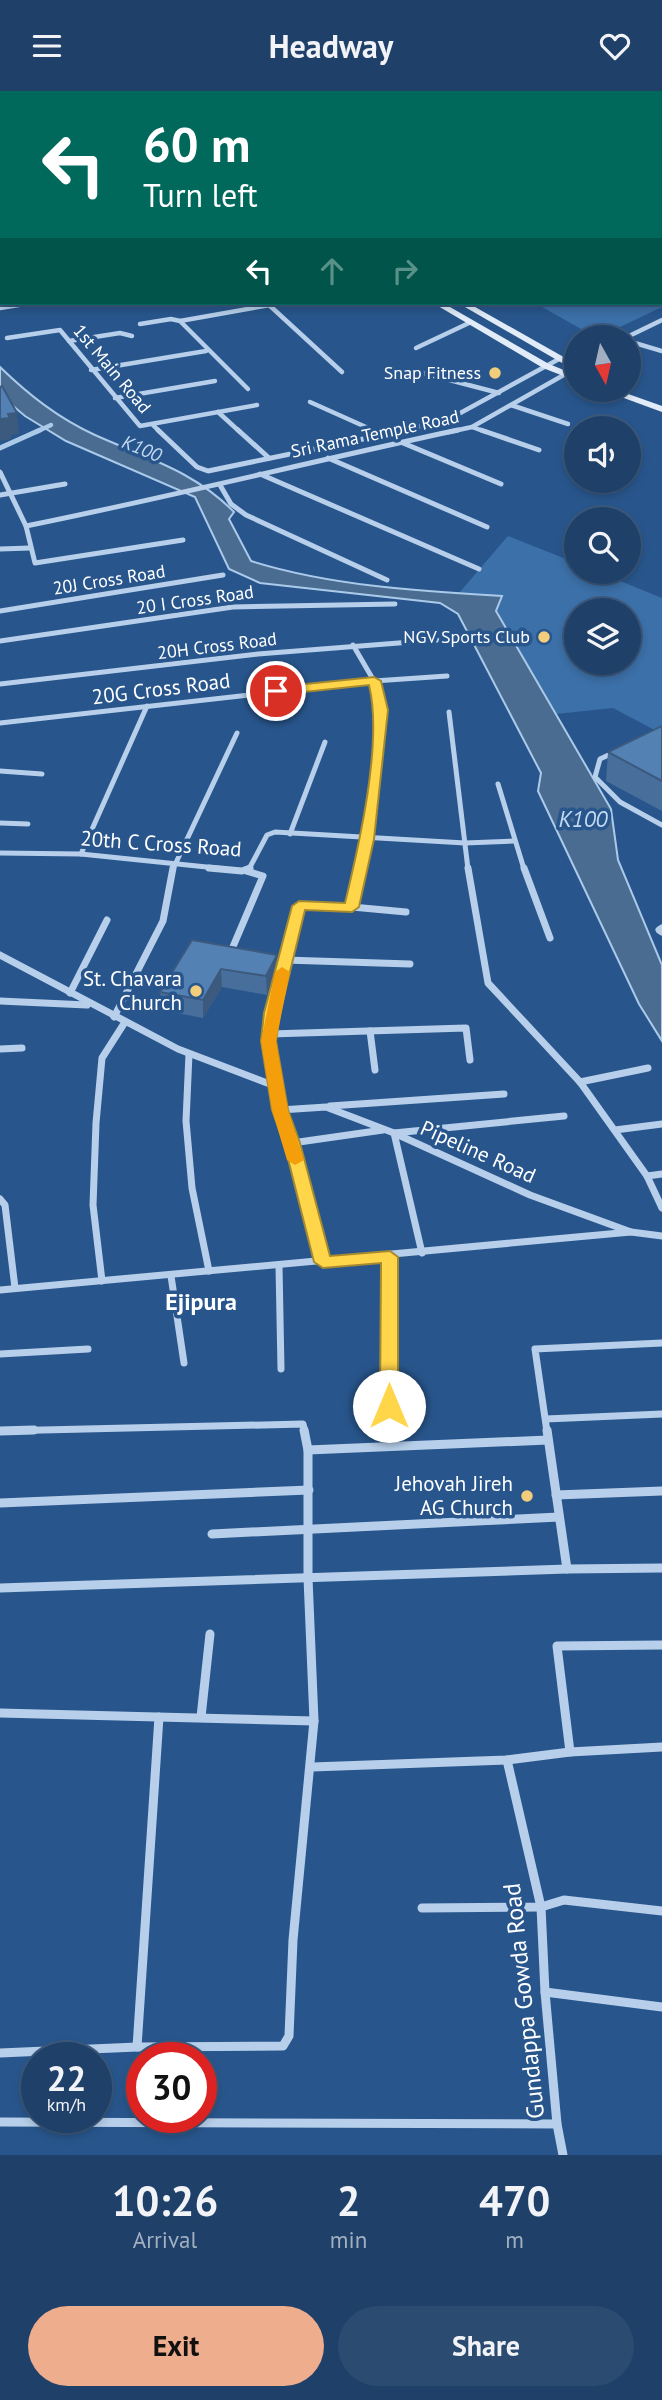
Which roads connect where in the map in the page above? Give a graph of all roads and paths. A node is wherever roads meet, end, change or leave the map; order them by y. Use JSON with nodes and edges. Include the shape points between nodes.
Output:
{"nodes":[{"id":1,"x":263,"y":305,"type":"edge"},
{"id":2,"x":269,"y":305,"type":"edge"},
{"id":3,"x":440,"y":305,"type":"edge"},
{"id":4,"x":464,"y":305,"type":"edge"},
{"id":5,"x":662,"y":320,"type":"edge"},
{"id":6,"x":180,"y":321,"type":"junction"},
{"id":7,"x":469,"y":323,"type":"junction"},
{"id":8,"x":139,"y":324,"type":"dead end"},
{"id":9,"x":641,"y":331,"type":"edge"},
{"id":10,"x":132,"y":336,"type":"dead end"},
{"id":11,"x":7,"y":338,"type":"dead end"},
{"id":12,"x":69,"y":341,"type":"junction"},
{"id":13,"x":641,"y":344,"type":"edge"},
{"id":14,"x":415,"y":348,"type":"dead end"},
{"id":15,"x":206,"y":351,"type":"junction"},
{"id":16,"x":662,"y":351,"type":"edge"},
{"id":17,"x":559,"y":359,"type":"junction"},
{"id":18,"x":564,"y":362,"type":"edge"},
{"id":19,"x":546,"y":366,"type":"junction"},
{"id":20,"x":91,"y":370,"type":"junction"},
{"id":21,"x":415,"y":371,"type":"dead end"},
{"id":22,"x":342,"y":372,"type":"dead end"},
{"id":23,"x":564,"y":374,"type":"edge"},
{"id":24,"x":564,"y":375,"type":"edge"},
{"id":25,"x":215,"y":381,"type":"dead end"},
{"id":26,"x":248,"y":389,"type":"dead end"},
{"id":27,"x":641,"y":392,"type":"edge"},
{"id":28,"x":499,"y":393,"type":"junction"},
{"id":29,"x":115,"y":398,"type":"junction"},
{"id":30,"x":662,"y":399,"type":"edge"},
{"id":31,"x":310,"y":402,"type":"dead end"},
{"id":32,"x":641,"y":402,"type":"edge"},
{"id":33,"x":257,"y":405,"type":"dead end"},
{"id":34,"x":511,"y":405,"type":"junction"},
{"id":35,"x":662,"y":409,"type":"edge"},
{"id":36,"x":218,"y":412,"type":"junction"},
{"id":37,"x":564,"y":423,"type":"edge"},
{"id":38,"x":153,"y":425,"type":"junction"},
{"id":39,"x":472,"y":427,"type":"junction"},
{"id":40,"x":380,"y":434,"type":"junction"},
{"id":41,"x":402,"y":443,"type":"junction"},
{"id":42,"x":539,"y":450,"type":"dead end"},
{"id":43,"x":269,"y":458,"type":"junction"},
{"id":44,"x":327,"y":458,"type":"junction"},
{"id":45,"x":0,"y":472,"type":"edge"},
{"id":46,"x":259,"y":473,"type":"junction"},
{"id":47,"x":65,"y":484,"type":"dead end"},
{"id":48,"x":501,"y":484,"type":"dead end"},
{"id":49,"x":220,"y":485,"type":"junction"},
{"id":50,"x":12,"y":493,"type":"junction"},
{"id":51,"x":0,"y":495,"type":"edge"},
{"id":52,"x":26,"y":526,"type":"junction"},
{"id":53,"x":487,"y":527,"type":"dead end"},
{"id":54,"x":184,"y":540,"type":"dead end"},
{"id":55,"x":30,"y":548,"type":"junction"},
{"id":56,"x":0,"y":549,"type":"edge"},
{"id":57,"x":479,"y":569,"type":"dead end"},
{"id":58,"x":223,"y":575,"type":"dead end"},
{"id":59,"x":387,"y":580,"type":"dead end"},
{"id":60,"x":396,"y":604,"type":"dead end"},
{"id":61,"x":0,"y":611,"type":"edge"},
{"id":62,"x":437,"y":640,"type":"dead end"},
{"id":63,"x":0,"y":641,"type":"edge"},
{"id":64,"x":353,"y":645,"type":"junction"},
{"id":65,"x":447,"y":676,"type":"dead end"},
{"id":66,"x":374,"y":681,"type":"junction"},
{"id":67,"x":0,"y":684,"type":"edge"},
{"id":68,"x":147,"y":706,"type":"junction"},
{"id":69,"x":449,"y":712,"type":"dead end"},
{"id":70,"x":0,"y":723,"type":"edge"},
{"id":71,"x":237,"y":733,"type":"dead end"},
{"id":72,"x":325,"y":742,"type":"dead end"},
{"id":73,"x":620,"y":749,"type":"edge"},
{"id":74,"x":0,"y":771,"type":"edge"},
{"id":75,"x":42,"y":773,"type":"dead end"},
{"id":76,"x":498,"y":784,"type":"dead end"},
{"id":77,"x":0,"y":823,"type":"edge"},
{"id":78,"x":28,"y":824,"type":"dead end"},
{"id":79,"x":662,"y":825,"type":"edge"},
{"id":80,"x":290,"y":834,"type":"junction"},
{"id":81,"x":367,"y":839,"type":"junction"},
{"id":82,"x":514,"y":841,"type":"junction"},
{"id":83,"x":465,"y":843,"type":"junction"},
{"id":84,"x":0,"y":853,"type":"edge"},
{"id":85,"x":81,"y":854,"type":"junction"},
{"id":86,"x":174,"y":864,"type":"junction"},
{"id":87,"x":246,"y":871,"type":"junction"},
{"id":88,"x":352,"y":907,"type":"junction"},
{"id":89,"x":406,"y":912,"type":"dead end"},
{"id":90,"x":107,"y":920,"type":"dead end"},
{"id":91,"x":550,"y":938,"type":"dead end"},
{"id":92,"x":232,"y":949,"type":"edge"},
{"id":93,"x":0,"y":955,"type":"edge"},
{"id":94,"x":285,"y":960,"type":"junction"},
{"id":95,"x":410,"y":964,"type":"dead end"},
{"id":96,"x":70,"y":993,"type":"junction"},
{"id":97,"x":0,"y":1001,"type":"edge"},
{"id":98,"x":91,"y":1005,"type":"junction"},
{"id":99,"x":114,"y":1017,"type":"junction"},
{"id":100,"x":125,"y":1023,"type":"junction"},
{"id":101,"x":370,"y":1031,"type":"junction"},
{"id":102,"x":270,"y":1034,"type":"junction"},
{"id":103,"x":22,"y":1048,"type":"dead end"},
{"id":104,"x":0,"y":1049,"type":"edge"},
{"id":105,"x":189,"y":1054,"type":"junction"},
{"id":106,"x":470,"y":1060,"type":"dead end"},
{"id":107,"x":648,"y":1068,"type":"dead end"},
{"id":108,"x":375,"y":1070,"type":"dead end"},
{"id":109,"x":580,"y":1082,"type":"junction"},
{"id":110,"x":275,"y":1086,"type":"junction"},
{"id":111,"x":504,"y":1094,"type":"dead end"},
{"id":112,"x":326,"y":1107,"type":"junction"},
{"id":113,"x":280,"y":1110,"type":"junction"},
{"id":114,"x":564,"y":1116,"type":"dead end"},
{"id":115,"x":662,"y":1124,"type":"edge"},
{"id":116,"x":384,"y":1130,"type":"junction"},
{"id":117,"x":615,"y":1130,"type":"junction"},
{"id":118,"x":394,"y":1133,"type":"junction"},
{"id":119,"x":292,"y":1143,"type":"junction"},
{"id":120,"x":662,"y":1174,"type":"edge"},
{"id":121,"x":646,"y":1176,"type":"junction"},
{"id":122,"x":0,"y":1199,"type":"edge"},
{"id":123,"x":662,"y":1208,"type":"edge"},
{"id":124,"x":631,"y":1232,"type":"junction"},
{"id":125,"x":662,"y":1236,"type":"edge"},
{"id":126,"x":422,"y":1252,"type":"junction"},
{"id":127,"x":390,"y":1257,"type":"junction"},
{"id":128,"x":323,"y":1262,"type":"junction"},
{"id":129,"x":279,"y":1266,"type":"junction"},
{"id":130,"x":209,"y":1271,"type":"junction"},
{"id":131,"x":171,"y":1276,"type":"junction"},
{"id":132,"x":102,"y":1281,"type":"junction"},
{"id":133,"x":15,"y":1288,"type":"junction"},
{"id":134,"x":0,"y":1290,"type":"edge"},
{"id":135,"x":662,"y":1343,"type":"edge"},
{"id":136,"x":88,"y":1349,"type":"dead end"},
{"id":137,"x":0,"y":1354,"type":"edge"},
{"id":138,"x":184,"y":1363,"type":"dead end"},
{"id":139,"x":281,"y":1369,"type":"dead end"},
{"id":140,"x":389,"y":1406,"type":"dead end"},
{"id":141,"x":662,"y":1414,"type":"edge"},
{"id":142,"x":546,"y":1419,"type":"junction"},
{"id":143,"x":0,"y":1431,"type":"edge"},
{"id":144,"x":548,"y":1440,"type":"junction"},
{"id":145,"x":307,"y":1450,"type":"junction"},
{"id":146,"x":309,"y":1490,"type":"junction"},
{"id":147,"x":662,"y":1491,"type":"edge"},
{"id":148,"x":556,"y":1495,"type":"junction"},
{"id":149,"x":0,"y":1503,"type":"edge"},
{"id":150,"x":559,"y":1517,"type":"junction"},
{"id":151,"x":308,"y":1529,"type":"junction"},
{"id":152,"x":212,"y":1534,"type":"dead end"},
{"id":153,"x":662,"y":1568,"type":"edge"},
{"id":154,"x":567,"y":1569,"type":"junction"},
{"id":155,"x":308,"y":1578,"type":"junction"},
{"id":156,"x":0,"y":1588,"type":"edge"},
{"id":157,"x":210,"y":1634,"type":"dead end"},
{"id":158,"x":662,"y":1644,"type":"edge"},
{"id":159,"x":0,"y":1713,"type":"edge"},
{"id":160,"x":159,"y":1717,"type":"junction"},
{"id":161,"x":201,"y":1717,"type":"junction"},
{"id":162,"x":314,"y":1721,"type":"junction"},
{"id":163,"x":662,"y":1747,"type":"edge"},
{"id":164,"x":570,"y":1752,"type":"junction"},
{"id":165,"x":507,"y":1760,"type":"junction"},
{"id":166,"x":312,"y":1767,"type":"junction"},
{"id":167,"x":541,"y":1907,"type":"junction"},
{"id":168,"x":422,"y":1908,"type":"dead end"},
{"id":169,"x":662,"y":1911,"type":"edge"},
{"id":170,"x":545,"y":1992,"type":"junction"},
{"id":171,"x":662,"y":2007,"type":"edge"},
{"id":172,"x":137,"y":2042,"type":"edge"},
{"id":173,"x":217,"y":2046,"type":"edge"},
{"id":174,"x":126,"y":2047,"type":"edge"},
{"id":175,"x":0,"y":2053,"type":"edge"},
{"id":176,"x":0,"y":2122,"type":"edge"},
{"id":177,"x":557,"y":2124,"type":"junction"},
{"id":178,"x":563,"y":2155,"type":"edge"}],
"edges":[{"from":1,"to":6,"type":"street"},
{"from":2,"to":22,"type":"street"},
{"from":3,"to":7,"type":"main road"},
{"from":4,"to":17,"type":"main road"},
{"from":5,"to":9,"type":"street"},
{"from":6,"to":8,"type":"street"},
{"from":6,"to":15,"type":"street"},
{"from":7,"to":14,"type":"street"},
{"from":7,"to":19,"type":"main road"},
{"from":10,"to":12,"type":"street","via":[[120,333]]},
{"from":11,"to":12,"type":"street","name":"1st Main Road","via":[[60,330]]},
{"from":12,"to":20,"type":"street","name":"1st Main Road"},
{"from":13,"to":16,"type":"street"},
{"from":15,"to":20,"type":"street"},
{"from":15,"to":26,"type":"street"},
{"from":17,"to":18,"type":"main road"},
{"from":17,"to":19,"type":"street"},
{"from":19,"to":23,"type":"main road"},
{"from":19,"to":28,"type":"street"},
{"from":20,"to":29,"type":"street","name":"1st Main Road"},
{"from":21,"to":28,"type":"street"},
{"from":24,"to":34,"type":"street","name":"Sri Rama Temple Road"},
{"from":25,"to":29,"type":"street"},
{"from":27,"to":30,"type":"main road"},
{"from":28,"to":40,"type":"street","via":[[453,417]]},
{"from":29,"to":38,"type":"street","name":"1st Main Road","via":[[139,426]]},
{"from":31,"to":40,"type":"street"},
{"from":32,"to":35,"type":"main road"},
{"from":33,"to":36,"type":"street"},
{"from":34,"to":37,"type":"street"},
{"from":34,"to":39,"type":"street","name":"Sri Rama Temple Road"},
{"from":36,"to":38,"type":"street"},
{"from":36,"to":43,"type":"street"},
{"from":38,"to":43,"type":"street","via":[[203,470]]},
{"from":39,"to":41,"type":"street","name":"Sri Rama Temple Road"},
{"from":39,"to":42,"type":"street"},
{"from":40,"to":43,"type":"street"},
{"from":41,"to":44,"type":"street","name":"Sri Rama Temple Road"},
{"from":41,"to":48,"type":"street"},
{"from":44,"to":46,"type":"street","name":"Sri Rama Temple Road"},
{"from":44,"to":53,"type":"street"},
{"from":45,"to":50,"type":"street"},
{"from":46,"to":49,"type":"street","name":"Sri Rama Temple Road"},
{"from":46,"to":57,"type":"street"},
{"from":47,"to":50,"type":"street"},
{"from":49,"to":52,"type":"street","name":"Sri Rama Temple Road"},
{"from":49,"to":59,"type":"street","via":[[230,504],[246,515]]},
{"from":50,"to":51,"type":"street"},
{"from":50,"to":52,"type":"street"},
{"from":52,"to":55,"type":"street"},
{"from":54,"to":55,"type":"street","via":[[35,563]]},
{"from":55,"to":56,"type":"street"},
{"from":58,"to":61,"type":"street","name":"20J Cross Road"},
{"from":60,"to":63,"type":"street","name":"20 I Cross Road","via":[[233,607]]},
{"from":62,"to":64,"type":"street","name":"20H Cross Road"},
{"from":64,"to":66,"type":"street"},
{"from":64,"to":67,"type":"street","name":"20H Cross Road"},
{"from":65,"to":66,"type":"street","name":"20G Cross Road"},
{"from":66,"to":68,"type":"street","name":"20G Cross Road"},
{"from":66,"to":81,"type":"street","via":[[382,710]]},
{"from":68,"to":70,"type":"street","name":"20G Cross Road"},
{"from":68,"to":85,"type":"street"},
{"from":69,"to":83,"type":"street"},
{"from":71,"to":86,"type":"street"},
{"from":72,"to":80,"type":"street"},
{"from":73,"to":79,"type":"street","via":[[600,759],[595,777],[620,802]]},
{"from":74,"to":75,"type":"street"},
{"from":76,"to":82,"type":"street"},
{"from":77,"to":78,"type":"street"},
{"from":80,"to":81,"type":"street","name":"20th C Cross Road"},
{"from":80,"to":87,"type":"street","name":"20th C Cross Road","via":[[267,835]]},
{"from":81,"to":83,"type":"street","name":"20th C Cross Road"},
{"from":81,"to":88,"type":"street"},
{"from":82,"to":83,"type":"street","name":"20th C Cross Road"},
{"from":82,"to":91,"type":"street"},
{"from":83,"to":109,"type":"street","via":[[488,983]]},
{"from":84,"to":85,"type":"street","name":"20th C Cross Road"},
{"from":85,"to":86,"type":"street","name":"20th C Cross Road"},
{"from":86,"to":87,"type":"street","name":"20th C Cross Road"},
{"from":86,"to":99,"type":"street","via":[[163,921]]},
{"from":87,"to":92,"type":"street","via":[[263,876]]},
{"from":88,"to":89,"type":"street"},
{"from":88,"to":94,"type":"street","via":[[299,906]]},
{"from":90,"to":96,"type":"street"},
{"from":93,"to":96,"type":"street"},
{"from":94,"to":95,"type":"street"},
{"from":94,"to":102,"type":"street"},
{"from":96,"to":98,"type":"street"},
{"from":97,"to":98,"type":"street"},
{"from":98,"to":99,"type":"street"},
{"from":99,"to":100,"type":"street"},
{"from":100,"to":105,"type":"street"},
{"from":100,"to":132,"type":"street","via":[[102,1058],[96,1123],[93,1205]]},
{"from":101,"to":102,"type":"street"},
{"from":101,"to":106,"type":"street","via":[[467,1028]]},
{"from":101,"to":108,"type":"street"},
{"from":102,"to":110,"type":"street"},
{"from":103,"to":104,"type":"street"},
{"from":105,"to":110,"type":"street"},
{"from":105,"to":130,"type":"street","via":[[188,1148]]},
{"from":107,"to":109,"type":"street"},
{"from":109,"to":117,"type":"street"},
{"from":110,"to":113,"type":"street"},
{"from":111,"to":112,"type":"street"},
{"from":112,"to":113,"type":"street","name":"Pipeline Road"},
{"from":112,"to":116,"type":"street","name":"Pipeline Road"},
{"from":113,"to":119,"type":"street"},
{"from":114,"to":118,"type":"street"},
{"from":115,"to":117,"type":"street"},
{"from":116,"to":118,"type":"street","name":"Pipeline Road"},
{"from":116,"to":119,"type":"street"},
{"from":117,"to":121,"type":"street"},
{"from":118,"to":124,"type":"street","name":"Pipeline Road","via":[[530,1195]]},
{"from":118,"to":126,"type":"street"},
{"from":119,"to":128,"type":"street"},
{"from":120,"to":121,"type":"street"},
{"from":121,"to":123,"type":"street"},
{"from":122,"to":133,"type":"street","via":[[5,1205]]},
{"from":124,"to":125,"type":"street","name":"Pipeline Road"},
{"from":124,"to":126,"type":"street"},
{"from":126,"to":127,"type":"street"},
{"from":127,"to":128,"type":"street"},
{"from":127,"to":140,"type":"street"},
{"from":128,"to":129,"type":"street"},
{"from":129,"to":130,"type":"street"},
{"from":129,"to":139,"type":"street"},
{"from":130,"to":131,"type":"street"},
{"from":131,"to":132,"type":"street"},
{"from":131,"to":138,"type":"street"},
{"from":132,"to":133,"type":"street"},
{"from":133,"to":134,"type":"street"},
{"from":135,"to":142,"type":"street","via":[[535,1349]]},
{"from":136,"to":137,"type":"street"},
{"from":141,"to":142,"type":"street"},
{"from":142,"to":144,"type":"street"},
{"from":143,"to":145,"type":"street","via":[[297,1423],[305,1427]]},
{"from":144,"to":145,"type":"street"},
{"from":144,"to":148,"type":"street"},
{"from":145,"to":146,"type":"street"},
{"from":146,"to":149,"type":"street"},
{"from":146,"to":151,"type":"street"},
{"from":147,"to":148,"type":"street"},
{"from":148,"to":150,"type":"street"},
{"from":150,"to":151,"type":"street"},
{"from":150,"to":154,"type":"street"},
{"from":151,"to":152,"type":"street"},
{"from":151,"to":155,"type":"street"},
{"from":153,"to":154,"type":"street"},
{"from":154,"to":155,"type":"street"},
{"from":155,"to":156,"type":"street"},
{"from":155,"to":162,"type":"street"},
{"from":157,"to":161,"type":"street"},
{"from":158,"to":164,"type":"street","via":[[557,1646]]},
{"from":159,"to":160,"type":"street"},
{"from":160,"to":161,"type":"street"},
{"from":160,"to":172,"type":"street"},
{"from":161,"to":162,"type":"street"},
{"from":162,"to":166,"type":"street"},
{"from":163,"to":164,"type":"street"},
{"from":164,"to":165,"type":"street"},
{"from":165,"to":166,"type":"street"},
{"from":165,"to":167,"type":"street","name":"Gundappa Gowda Road"},
{"from":166,"to":173,"type":"street","via":[[293,1940],[289,2036],[283,2046]]},
{"from":167,"to":168,"type":"street"},
{"from":167,"to":169,"type":"street","via":[[564,1900]]},
{"from":167,"to":170,"type":"street","name":"Gundappa Gowda Road"},
{"from":170,"to":171,"type":"street"},
{"from":170,"to":177,"type":"street","name":"Gundappa Gowda Road"},
{"from":174,"to":175,"type":"street"},
{"from":176,"to":177,"type":"street"},
{"from":177,"to":178,"type":"street","name":"Gundappa Gowda Road"}]}
